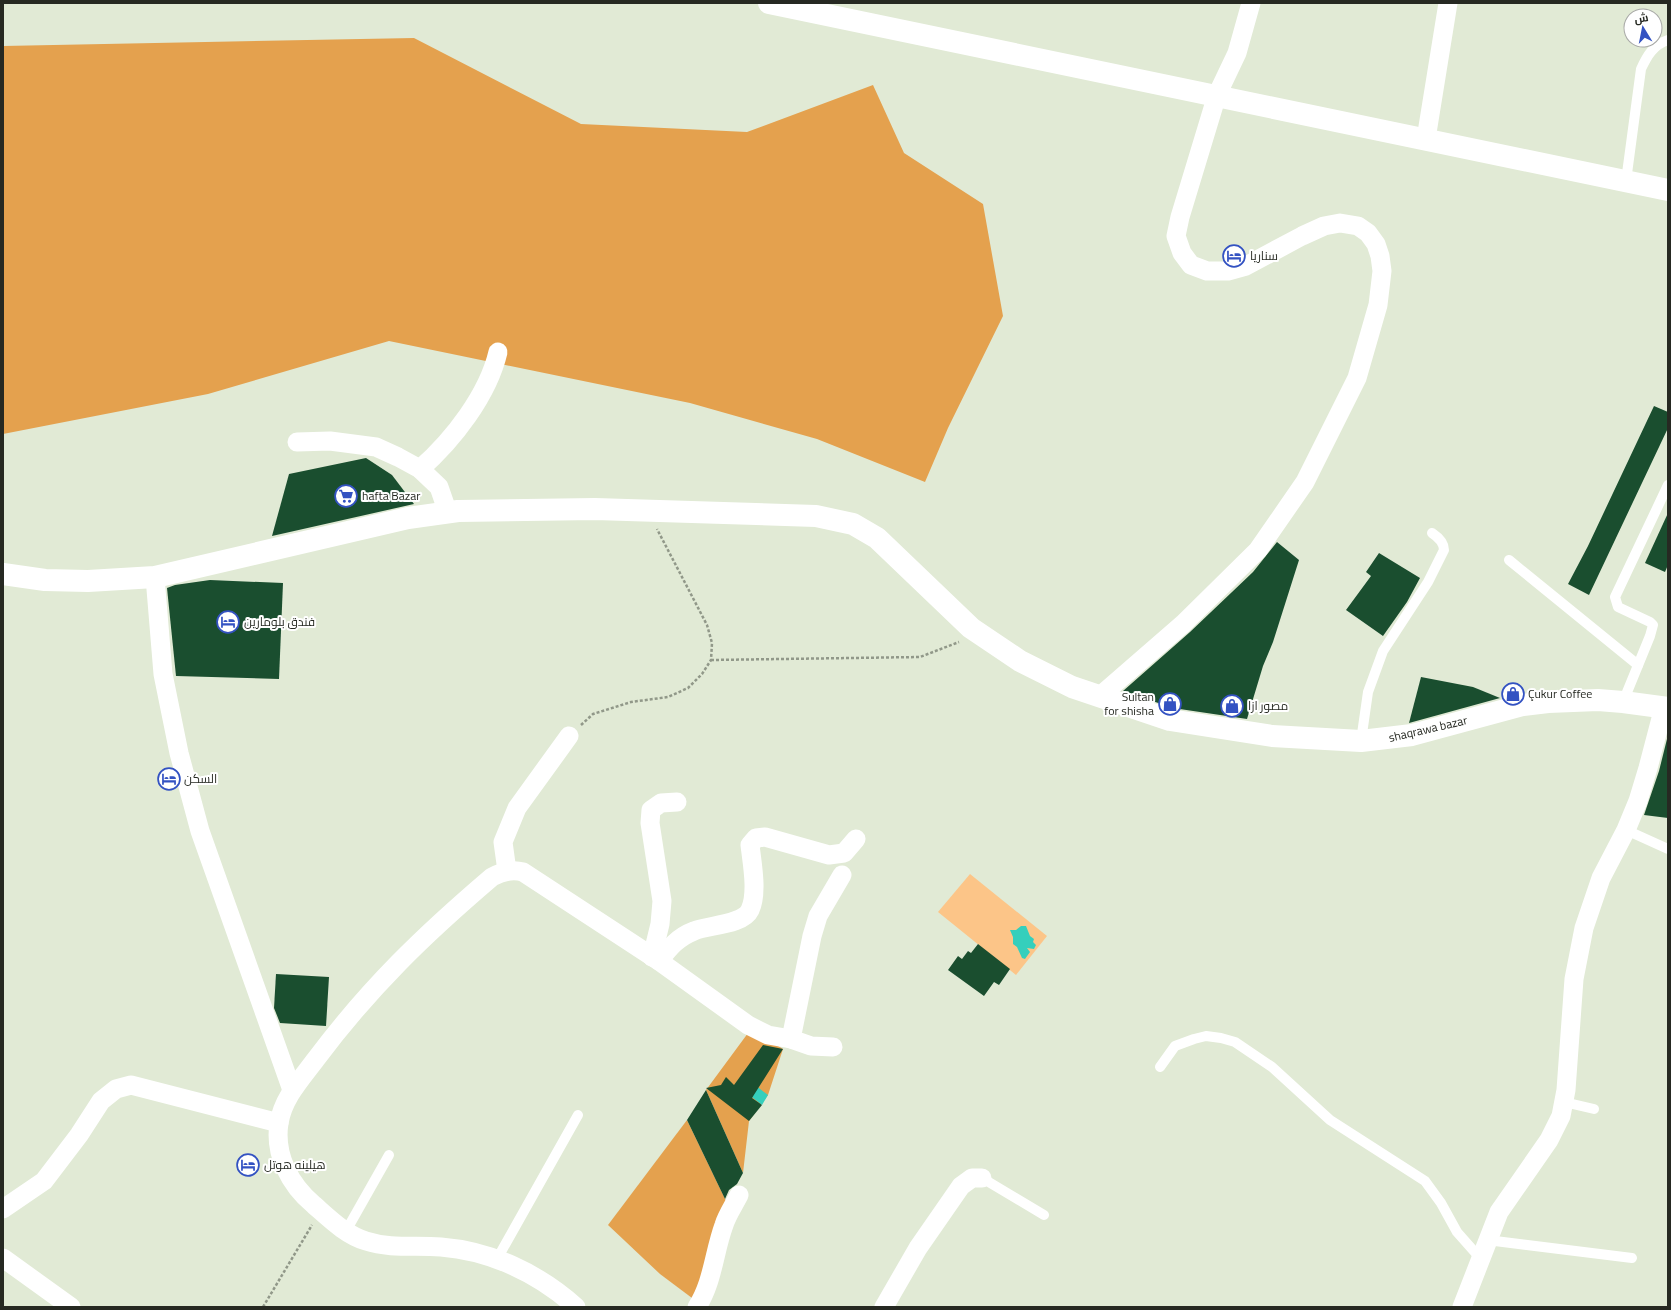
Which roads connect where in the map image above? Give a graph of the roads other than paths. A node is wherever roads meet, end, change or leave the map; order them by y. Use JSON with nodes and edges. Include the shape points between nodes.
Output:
{"nodes":[{"id":1,"x":769,"y":3,"type":"edge"},
{"id":2,"x":1251,"y":3,"type":"edge"},
{"id":3,"x":1448,"y":3,"type":"edge"},
{"id":4,"x":1668,"y":40,"type":"edge"},
{"id":5,"x":1217,"y":95,"type":"junction"},
{"id":6,"x":1426,"y":139,"type":"junction"},
{"id":7,"x":1626,"y":181,"type":"junction"},
{"id":8,"x":1668,"y":190,"type":"edge"},
{"id":9,"x":498,"y":352,"type":"dead end"},
{"id":10,"x":296,"y":442,"type":"dead end"},
{"id":11,"x":420,"y":469,"type":"junction"},
{"id":12,"x":1668,"y":485,"type":"edge"},
{"id":13,"x":448,"y":513,"type":"junction"},
{"id":14,"x":1432,"y":533,"type":"dead end"},
{"id":15,"x":1509,"y":560,"type":"dead end"},
{"id":16,"x":3,"y":574,"type":"edge"},
{"id":17,"x":155,"y":577,"type":"junction"},
{"id":18,"x":1638,"y":665,"type":"junction"},
{"id":19,"x":1099,"y":697,"type":"junction"},
{"id":20,"x":1623,"y":702,"type":"junction"},
{"id":21,"x":1666,"y":708,"type":"edge"},
{"id":22,"x":569,"y":736,"type":"road end"},
{"id":23,"x":1361,"y":741,"type":"junction"},
{"id":24,"x":677,"y":802,"type":"dead end"},
{"id":25,"x":1626,"y":830,"type":"junction"},
{"id":26,"x":856,"y":839,"type":"dead end"},
{"id":27,"x":1668,"y":849,"type":"edge"},
{"id":28,"x":507,"y":871,"type":"junction"},
{"id":29,"x":842,"y":875,"type":"dead end"},
{"id":30,"x":656,"y":959,"type":"junction"},
{"id":31,"x":791,"y":1039,"type":"junction"},
{"id":32,"x":833,"y":1047,"type":"dead end"},
{"id":33,"x":1160,"y":1067,"type":"dead end"},
{"id":34,"x":292,"y":1090,"type":"junction"},
{"id":35,"x":1564,"y":1102,"type":"junction"},
{"id":36,"x":1594,"y":1108,"type":"dead end"},
{"id":37,"x":578,"y":1115,"type":"dead end"},
{"id":38,"x":279,"y":1123,"type":"junction"},
{"id":39,"x":389,"y":1155,"type":"dead end"},
{"id":40,"x":982,"y":1178,"type":"joint"},
{"id":41,"x":739,"y":1195,"type":"dead end"},
{"id":42,"x":3,"y":1209,"type":"edge"},
{"id":43,"x":1044,"y":1215,"type":"dead end"},
{"id":44,"x":346,"y":1231,"type":"junction"},
{"id":45,"x":1487,"y":1240,"type":"junction"},
{"id":46,"x":3,"y":1258,"type":"edge"},
{"id":47,"x":1480,"y":1258,"type":"junction"},
{"id":48,"x":1632,"y":1258,"type":"dead end"},
{"id":49,"x":497,"y":1259,"type":"junction"},
{"id":50,"x":71,"y":1307,"type":"edge"},
{"id":51,"x":576,"y":1307,"type":"edge"},
{"id":52,"x":697,"y":1307,"type":"edge"},
{"id":53,"x":884,"y":1307,"type":"edge"},
{"id":54,"x":1462,"y":1307,"type":"edge"}],
"edges":[{"from":1,"to":5,"type":"street"},
{"from":2,"to":5,"type":"street","via":[[1237,53]]},
{"from":3,"to":6,"type":"street"},
{"from":4,"to":7,"type":"lane","via":[[1653,49],[1641,69]]},
{"from":5,"to":6,"type":"street"},
{"from":5,"to":19,"type":"street","via":[[1176,236],[1186,259],[1190,264],[1207,271],[1228,272],[1246,266],[1324,226],[1340,223],[1358,226],[1368,233],[1376,244],[1380,256],[1382,271],[1378,305],[1357,378],[1305,482],[1258,550],[1183,624]]},
{"from":6,"to":7,"type":"street"},
{"from":7,"to":8,"type":"street"},
{"from":9,"to":11,"type":"street","via":[[494,368],[470,412],[438,453]]},
{"from":10,"to":11,"type":"street","via":[[330,441],[376,447]]},
{"from":11,"to":13,"type":"street","via":[[439,487]]},
{"from":12,"to":18,"type":"lane","via":[[1615,597],[1618,607],[1653,625]]},
{"from":13,"to":17,"type":"street","name":"shaqrawa bazar","via":[[408,518]]},
{"from":13,"to":19,"type":"street","name":"shaqrawa bazar","via":[[595,509],[816,516],[852,524],[878,538],[971,628],[995,645],[1032,668]]},
{"from":14,"to":23,"type":"lane","via":[[1444,545],[1444,550],[1428,582],[1384,651],[1368,692]]},
{"from":15,"to":18,"type":"lane"},
{"from":16,"to":17,"type":"street","name":"shaqrawa bazar","via":[[45,580],[88,581]]},
{"from":17,"to":34,"type":"street","via":[[163,674],[188,792]]},
{"from":18,"to":20,"type":"lane"},
{"from":19,"to":23,"type":"street","name":"shaqrawa bazar","via":[[1170,720],[1272,736]]},
{"from":20,"to":21,"type":"street","name":"shaqrawa bazar"},
{"from":20,"to":23,"type":"street","name":"shaqrawa bazar","via":[[1573,700],[1523,705],[1412,735]]},
{"from":21,"to":25,"type":"street"},
{"from":22,"to":28,"type":"street","via":[[517,808],[503,842]]},
{"from":24,"to":30,"type":"street","via":[[661,803],[651,810],[650,823],[662,901]]},
{"from":25,"to":27,"type":"lane"},
{"from":25,"to":35,"type":"street","via":[[1601,878],[1580,947],[1574,979]]},
{"from":26,"to":30,"type":"street","via":[[844,853],[829,855],[765,837],[756,838],[750,845],[754,894],[750,911],[740,919],[693,931],[671,945]]},
{"from":28,"to":30,"type":"street","via":[[524,872]]},
{"from":28,"to":34,"type":"street","via":[[492,877],[447,915],[395,965],[347,1018]]},
{"from":29,"to":31,"type":"street","via":[[818,916]]},
{"from":30,"to":31,"type":"street","via":[[748,1025],[768,1035]]},
{"from":31,"to":32,"type":"street","via":[[811,1046]]},
{"from":33,"to":47,"type":"lane","via":[[1175,1046],[1194,1039],[1206,1036],[1235,1042],[1272,1067],[1330,1120],[1425,1181],[1457,1232]]},
{"from":34,"to":38,"type":"street"},
{"from":35,"to":36,"type":"lane"},
{"from":35,"to":45,"type":"street","via":[[1556,1128],[1507,1199]]},
{"from":37,"to":49,"type":"lane"},
{"from":38,"to":42,"type":"street","via":[[131,1085],[116,1089],[101,1101],[44,1181]]},
{"from":38,"to":44,"type":"street","via":[[278,1143],[284,1166],[299,1191]]},
{"from":39,"to":44,"type":"lane"},
{"from":40,"to":43,"type":"lane"},
{"from":40,"to":53,"type":"street","via":[[972,1178],[961,1186],[918,1248]]},
{"from":41,"to":52,"type":"street","via":[[724,1224],[704,1297]]},
{"from":44,"to":49,"type":"street","via":[[365,1241],[382,1245],[460,1249],[480,1252]]},
{"from":45,"to":47,"type":"street"},
{"from":45,"to":48,"type":"lane"},
{"from":46,"to":50,"type":"street"},
{"from":47,"to":54,"type":"street"},
{"from":49,"to":51,"type":"street","via":[[539,1279]]}]}
